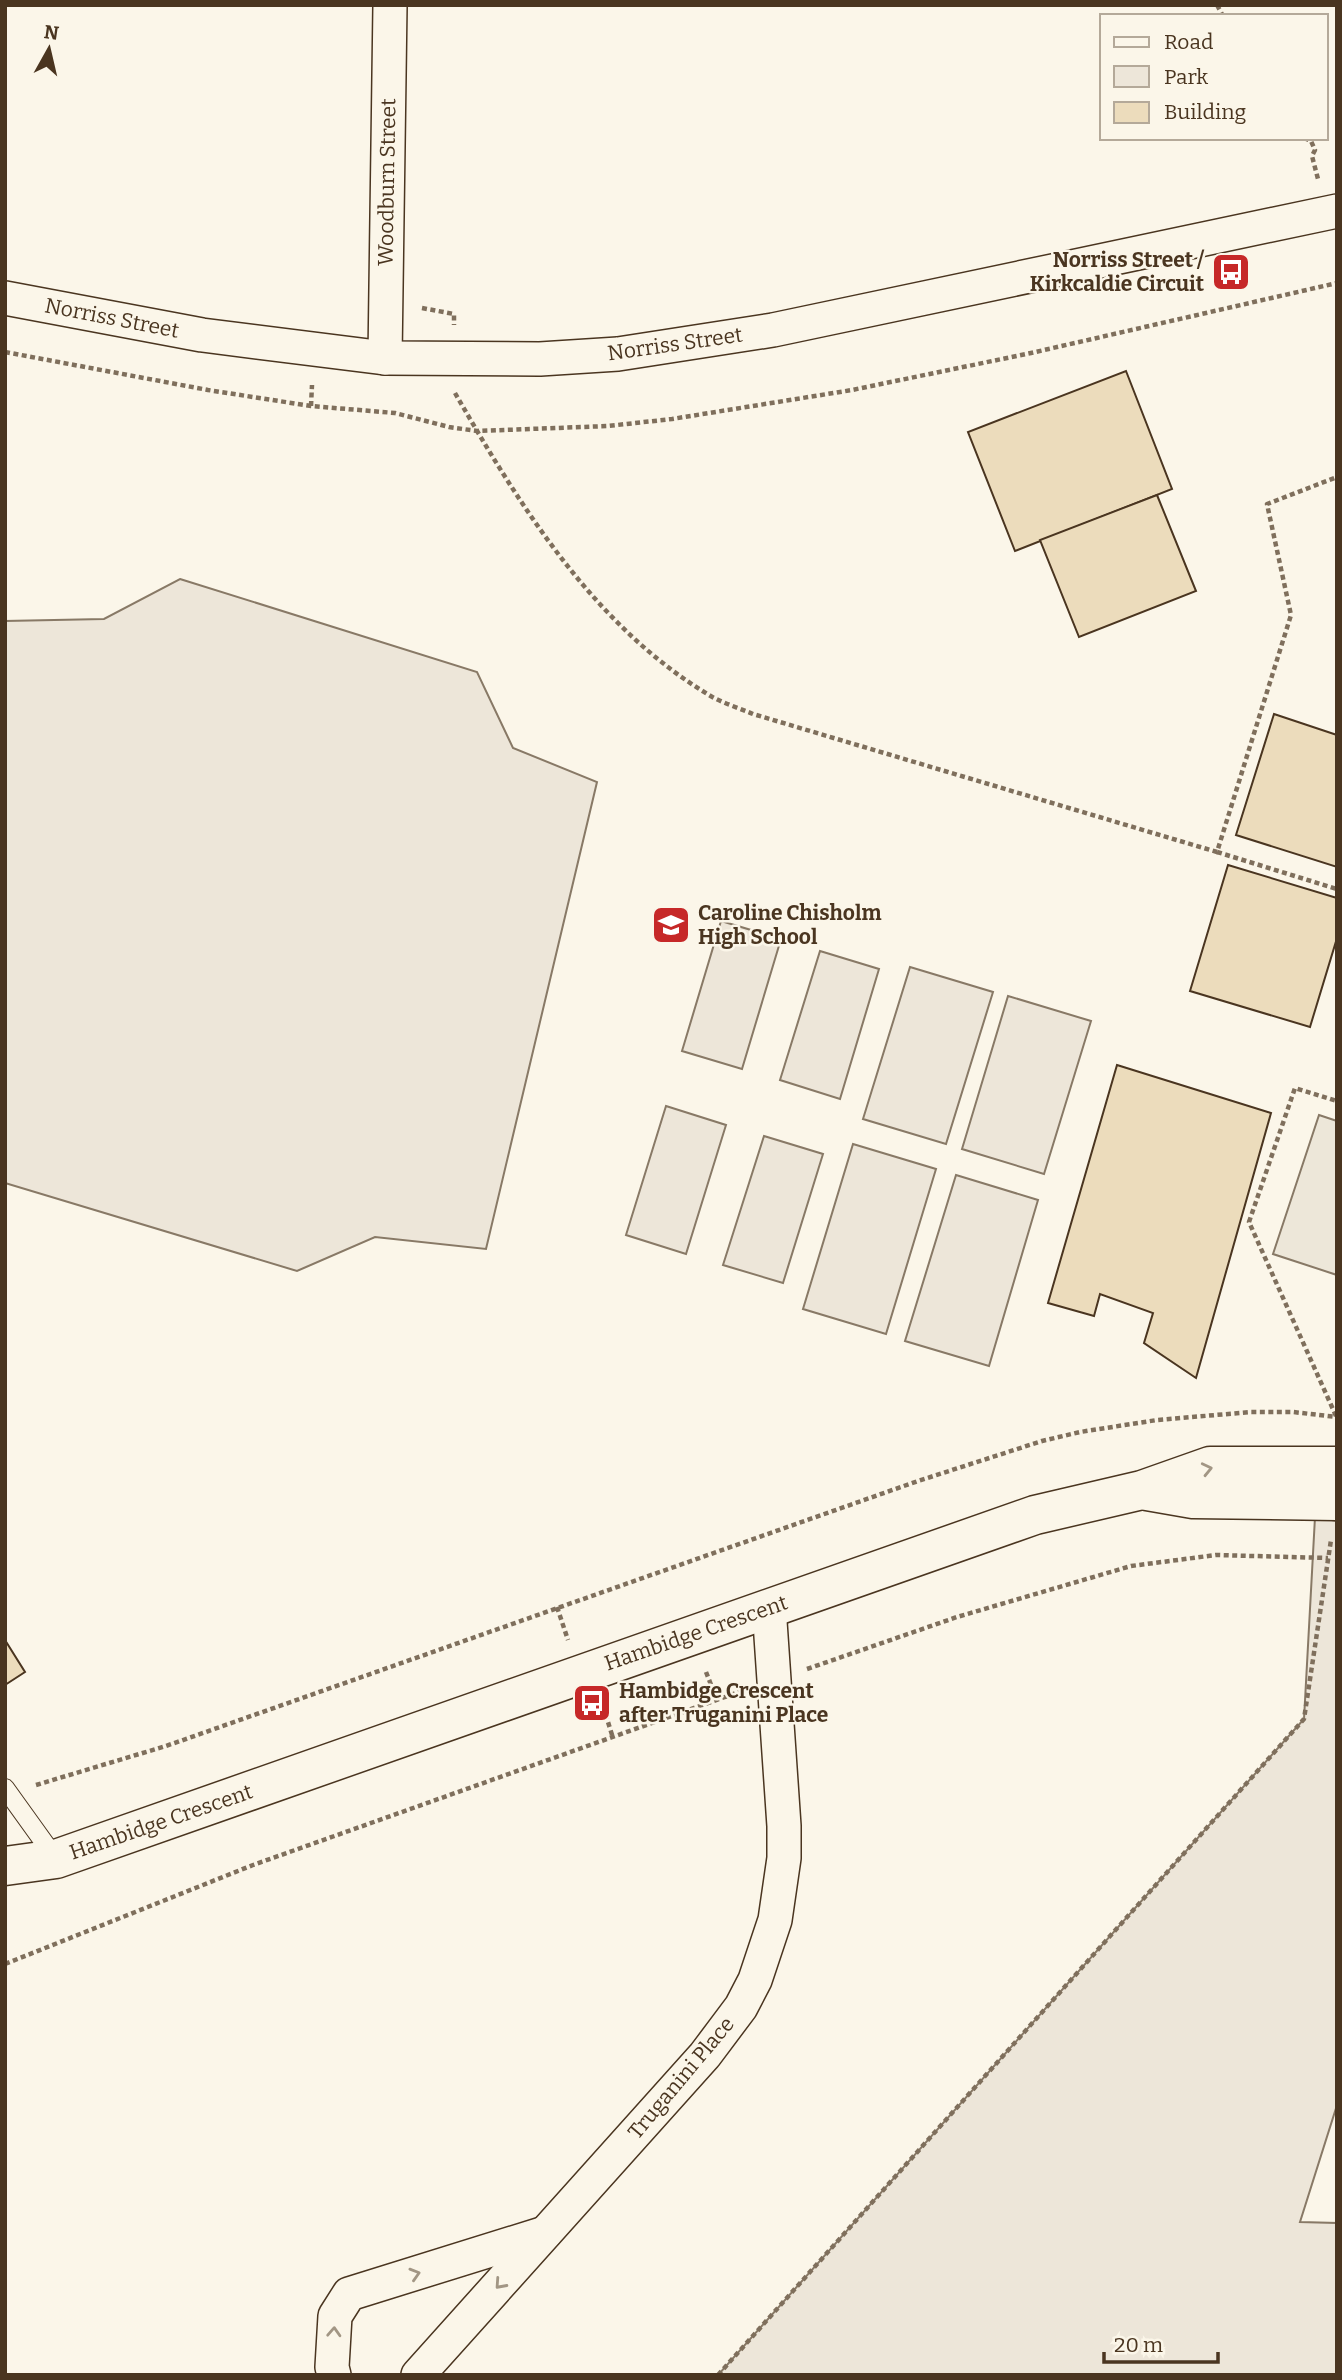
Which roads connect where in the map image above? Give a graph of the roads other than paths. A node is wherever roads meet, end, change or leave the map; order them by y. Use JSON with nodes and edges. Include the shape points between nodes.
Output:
{"nodes":[{"id":1,"x":390,"y":5,"type":"edge"},
{"id":2,"x":1337,"y":211,"type":"edge"},
{"id":3,"x":5,"y":298,"type":"edge"},
{"id":4,"x":385,"y":358,"type":"junction"},
{"id":5,"x":1337,"y":1465,"type":"edge"},
{"id":6,"x":1142,"y":1490,"type":"junction"},
{"id":7,"x":1334,"y":1517,"type":"edge"},
{"id":8,"x":769,"y":1607,"type":"junction"},
{"id":9,"x":8,"y":1791,"type":"edge"},
{"id":10,"x":56,"y":1859,"type":"junction"},
{"id":11,"x":5,"y":1866,"type":"edge"},
{"id":12,"x":5,"y":1895,"type":"edge"},
{"id":13,"x":545,"y":2233,"type":"junction"},
{"id":14,"x":334,"y":2375,"type":"edge"},
{"id":15,"x":418,"y":2375,"type":"edge"}],
"edges":[{"from":1,"to":4,"type":"street","name":"Woodburn Street"},
{"from":2,"to":4,"type":"street","name":"Norriss Street","via":[[773,330],[631,352],[540,359]]},
{"from":3,"to":4,"type":"street","name":"Norriss Street","via":[[202,335]]},
{"from":6,"to":5,"type":"street","name":"Hambidge Crescent","one_way":true,"via":[[1210,1466]]},
{"from":6,"to":7,"type":"street","name":"Hambidge Crescent"},
{"from":6,"to":8,"type":"street","name":"Hambidge Crescent","via":[[1035,1516]]},
{"from":8,"to":10,"type":"street","name":"Hambidge Crescent"},
{"from":8,"to":13,"type":"street","name":"Truganini Place","via":[[784,1858],[775,1920],[755,1980],[705,2055]]},
{"from":9,"to":10,"type":"lane"},
{"from":10,"to":11,"type":"street","name":"Hambidge Crescent"},
{"from":10,"to":12,"type":"street","name":"Hambidge Crescent"},
{"from":14,"to":13,"type":"street","one_way":true,"via":[[335,2316],[349,2294]]},
{"from":13,"to":15,"type":"street","name":"Truganini Place","one_way":true}]}
